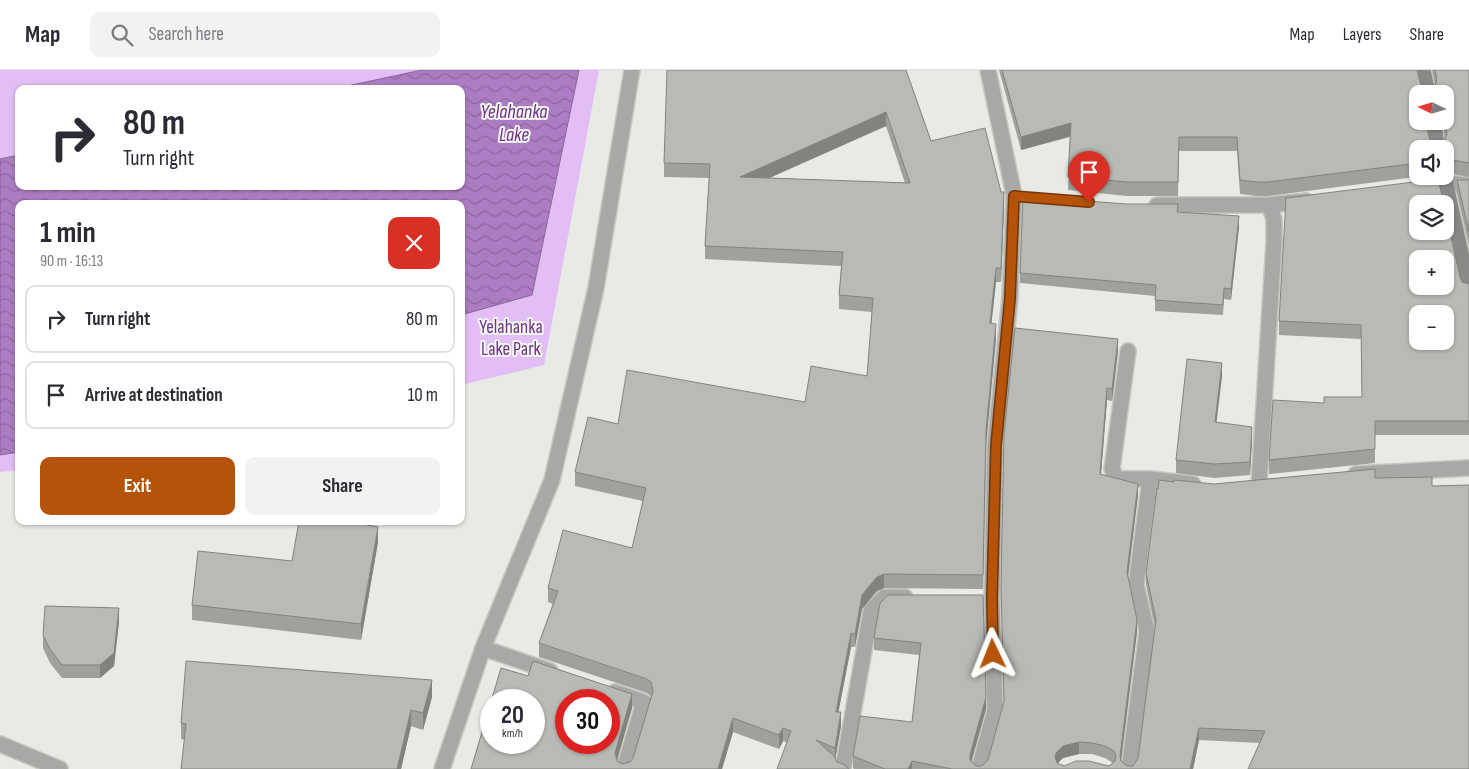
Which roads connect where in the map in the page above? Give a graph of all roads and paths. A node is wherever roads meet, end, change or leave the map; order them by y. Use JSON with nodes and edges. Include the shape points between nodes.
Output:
{"nodes":[{"id":1,"x":632,"y":70,"type":"edge"},
{"id":2,"x":988,"y":70,"type":"edge"},
{"id":3,"x":1423,"y":70,"type":"edge"},
{"id":4,"x":1426,"y":85,"type":"edge"},
{"id":5,"x":1454,"y":182,"type":"edge"},
{"id":6,"x":1421,"y":185,"type":"edge"},
{"id":7,"x":1446,"y":185,"type":"edge"},
{"id":8,"x":1469,"y":185,"type":"edge"},
{"id":9,"x":1416,"y":186,"type":"edge"},
{"id":10,"x":1014,"y":196,"type":"junction"},
{"id":11,"x":1032,"y":197,"type":"edge"},
{"id":12,"x":1318,"y":199,"type":"edge"},
{"id":13,"x":1146,"y":205,"type":"edge"},
{"id":14,"x":1269,"y":205,"type":"junction"},
{"id":15,"x":1469,"y":289,"type":"edge"},
{"id":16,"x":1128,"y":351,"type":"dead end"},
{"id":17,"x":1469,"y":468,"type":"edge"},
{"id":18,"x":1345,"y":475,"type":"edge"},
{"id":19,"x":1150,"y":479,"type":"junction"},
{"id":20,"x":1241,"y":485,"type":"edge"},
{"id":21,"x":1204,"y":486,"type":"edge"},
{"id":22,"x":923,"y":598,"type":"edge"},
{"id":23,"x":483,"y":648,"type":"junction"},
{"id":24,"x":564,"y":675,"type":"edge"},
{"id":25,"x":600,"y":687,"type":"edge"},
{"id":26,"x":0,"y":744,"type":"edge"},
{"id":27,"x":60,"y":769,"type":"edge"},
{"id":28,"x":442,"y":769,"type":"edge"},
{"id":29,"x":624,"y":769,"type":"edge"},
{"id":30,"x":843,"y":769,"type":"edge"},
{"id":31,"x":979,"y":769,"type":"edge"},
{"id":32,"x":1129,"y":769,"type":"edge"}],
"edges":[{"from":1,"to":23,"type":"street","via":[[596,288],[552,480]]},
{"from":2,"to":10,"type":"street"},
{"from":3,"to":4,"type":"street"},
{"from":5,"to":8,"type":"street"},
{"from":6,"to":9,"type":"street"},
{"from":7,"to":15,"type":"street"},
{"from":10,"to":11,"type":"street"},
{"from":10,"to":31,"type":"street","via":[[1010,298],[996,445],[987,598],[995,710]]},
{"from":12,"to":14,"type":"street"},
{"from":13,"to":14,"type":"street"},
{"from":14,"to":20,"type":"street","via":[[1274,219],[1274,243],[1264,484]]},
{"from":16,"to":19,"type":"street","via":[[1112,469],[1117,479]]},
{"from":17,"to":18,"type":"street"},
{"from":19,"to":21,"type":"street"},
{"from":19,"to":32,"type":"street","via":[[1136,585],[1147,631]]},
{"from":22,"to":30,"type":"street","via":[[884,597],[871,611]]},
{"from":23,"to":24,"type":"street"},
{"from":23,"to":28,"type":"street"},
{"from":25,"to":29,"type":"street","via":[[644,702]]},
{"from":26,"to":27,"type":"street"}]}
